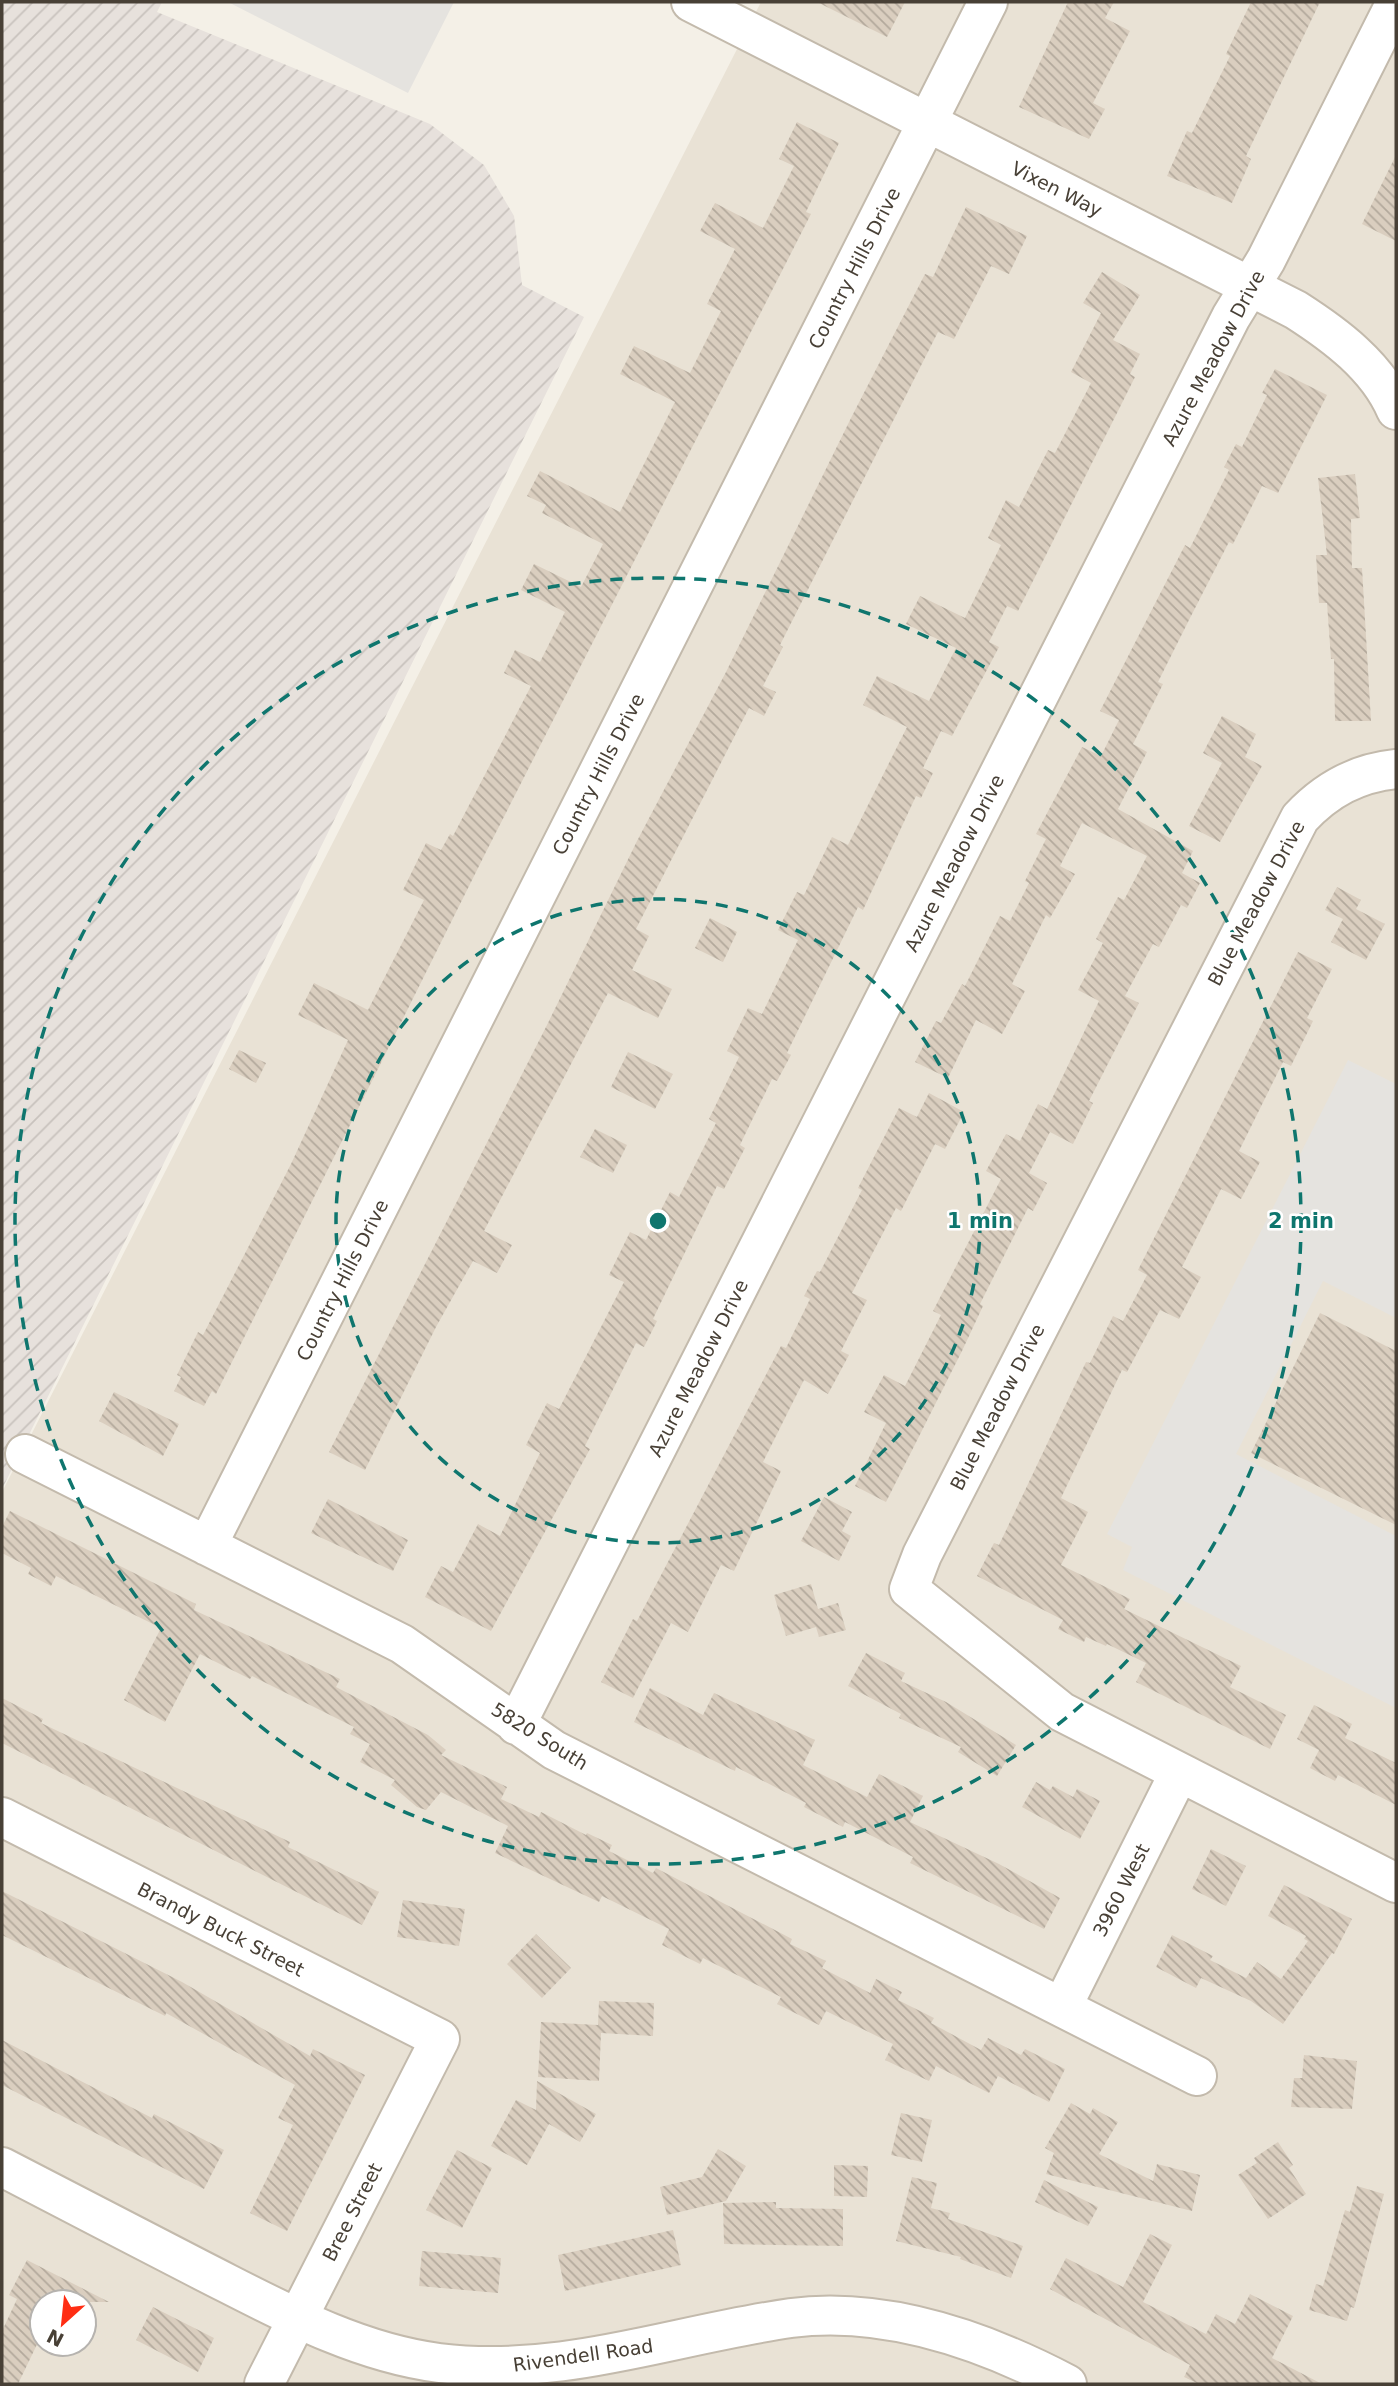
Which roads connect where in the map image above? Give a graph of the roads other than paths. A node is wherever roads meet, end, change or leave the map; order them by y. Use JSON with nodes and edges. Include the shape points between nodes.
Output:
{"nodes":[{"id":1,"x":691,"y":2,"type":"edge"},
{"id":2,"x":988,"y":2,"type":"edge"},
{"id":3,"x":1394,"y":9,"type":"edge"},
{"id":4,"x":927,"y":122,"type":"junction"},
{"id":5,"x":1249,"y":287,"type":"junction"},
{"id":6,"x":1396,"y":410,"type":"edge"},
{"id":7,"x":1396,"y":769,"type":"edge"},
{"id":8,"x":25,"y":1454,"type":"dead end"},
{"id":9,"x":208,"y":1546,"type":"junction"},
{"id":10,"x":516,"y":1725,"type":"junction"},
{"id":11,"x":1179,"y":1773,"type":"junction"},
{"id":12,"x":2,"y":1817,"type":"edge"},
{"id":13,"x":1396,"y":1883,"type":"edge"},
{"id":14,"x":1062,"y":2007,"type":"junction"},
{"id":15,"x":440,"y":2039,"type":"joint"},
{"id":16,"x":1197,"y":2076,"type":"dead end"},
{"id":17,"x":3,"y":2171,"type":"edge"},
{"id":18,"x":297,"y":2319,"type":"junction"},
{"id":19,"x":596,"y":2371,"type":"edge"},
{"id":20,"x":1020,"y":2373,"type":"edge"},
{"id":21,"x":264,"y":2384,"type":"edge"},
{"id":22,"x":1067,"y":2384,"type":"edge"}],
"edges":[{"from":1,"to":4,"type":"street","name":"Vixen Way"},
{"from":2,"to":4,"type":"street","name":"Country Hills Drive"},
{"from":3,"to":5,"type":"street","name":"Azure Meadow Drive"},
{"from":4,"to":5,"type":"street","name":"Vixen Way"},
{"from":4,"to":9,"type":"street","name":"Country Hills Drive"},
{"from":5,"to":6,"type":"street","name":"Vixen Way","via":[[1331,332],[1360,360]]},
{"from":5,"to":10,"type":"street","name":"Azure Meadow Drive"},
{"from":7,"to":11,"type":"street","name":"Blue Meadow Drive","via":[[1333,788],[1300,818],[922,1555],[909,1589],[1062,1712]]},
{"from":8,"to":9,"type":"street","name":"5820 South"},
{"from":9,"to":10,"type":"street","name":"5820 South","via":[[402,1644]]},
{"from":10,"to":14,"type":"street","name":"5820 South","via":[[554,1750]]},
{"from":11,"to":13,"type":"street","name":"Blue Meadow Drive"},
{"from":11,"to":14,"type":"street","name":"3960 West"},
{"from":12,"to":15,"type":"street","name":"Brandy Buck Street"},
{"from":14,"to":16,"type":"street","name":"5820 South"},
{"from":15,"to":18,"type":"street","name":"Bree Street"},
{"from":17,"to":18,"type":"street","name":"Rivendell Road"},
{"from":18,"to":19,"type":"street","name":"Rivendell Road","via":[[379,2350],[438,2362]]},
{"from":18,"to":21,"type":"street","name":"Bree Street"},
{"from":19,"to":20,"type":"street","name":"Rivendell Road","via":[[793,2318],[856,2318],[914,2326],[972,2342]]},
{"from":20,"to":22,"type":"street","name":"Rivendell Road"}]}
